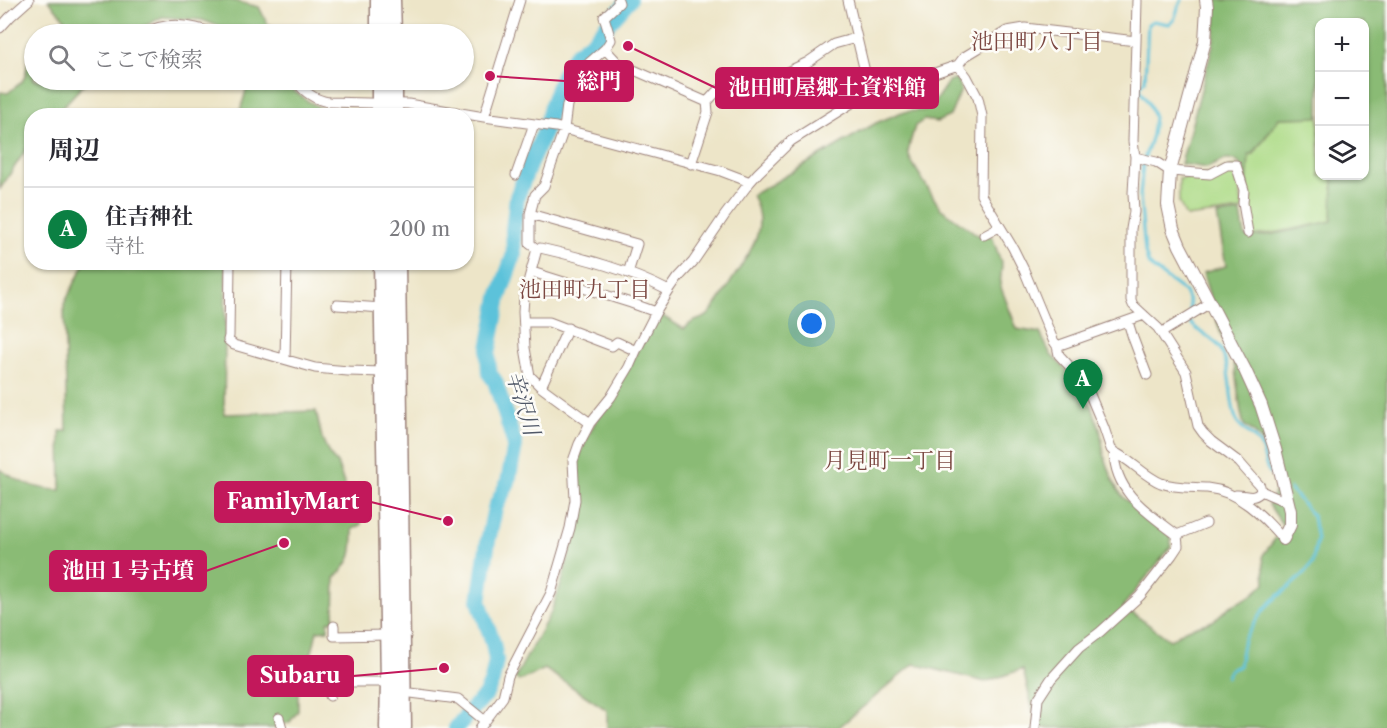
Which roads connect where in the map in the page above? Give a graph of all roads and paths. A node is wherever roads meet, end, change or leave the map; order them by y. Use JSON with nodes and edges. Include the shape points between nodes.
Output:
{"nodes":[{"id":1,"x":29,"y":0,"type":"edge"},
{"id":2,"x":379,"y":0,"type":"edge"},
{"id":3,"x":392,"y":0,"type":"edge"},
{"id":4,"x":520,"y":0,"type":"edge"},
{"id":5,"x":618,"y":0,"type":"edge"},
{"id":6,"x":848,"y":0,"type":"edge"},
{"id":7,"x":1137,"y":0,"type":"edge"},
{"id":8,"x":1206,"y":0,"type":"edge"},
{"id":9,"x":379,"y":24,"type":"edge"},
{"id":10,"x":393,"y":24,"type":"edge"},
{"id":11,"x":0,"y":28,"type":"edge"},
{"id":12,"x":856,"y":38,"type":"junction"},
{"id":13,"x":1136,"y":41,"type":"junction"},
{"id":14,"x":605,"y":49,"type":"junction"},
{"id":15,"x":958,"y":65,"type":"junction"},
{"id":16,"x":304,"y":90,"type":"edge"},
{"id":17,"x":382,"y":90,"type":"edge"},
{"id":18,"x":392,"y":90,"type":"edge"},
{"id":19,"x":870,"y":93,"type":"junction"},
{"id":20,"x":707,"y":102,"type":"junction"},
{"id":21,"x":379,"y":108,"type":"edge"},
{"id":22,"x":387,"y":108,"type":"edge"},
{"id":23,"x":387,"y":108,"type":"edge"},
{"id":24,"x":391,"y":108,"type":"edge"},
{"id":25,"x":431,"y":108,"type":"edge"},
{"id":26,"x":474,"y":115,"type":"edge"},
{"id":27,"x":484,"y":117,"type":"junction"},
{"id":28,"x":535,"y":124,"type":"junction"},
{"id":29,"x":560,"y":128,"type":"junction"},
{"id":30,"x":1141,"y":158,"type":"junction"},
{"id":31,"x":691,"y":164,"type":"junction"},
{"id":32,"x":1170,"y":171,"type":"junction"},
{"id":33,"x":516,"y":175,"type":"dead end"},
{"id":34,"x":750,"y":182,"type":"junction"},
{"id":35,"x":530,"y":214,"type":"junction"},
{"id":36,"x":999,"y":227,"type":"junction"},
{"id":37,"x":1248,"y":233,"type":"dead end"},
{"id":38,"x":984,"y":235,"type":"dead end"},
{"id":39,"x":537,"y":249,"type":"junction"},
{"id":40,"x":230,"y":270,"type":"edge"},
{"id":41,"x":287,"y":270,"type":"edge"},
{"id":42,"x":382,"y":270,"type":"edge"},
{"id":43,"x":397,"y":270,"type":"edge"},
{"id":44,"x":532,"y":272,"type":"junction"},
{"id":45,"x":628,"y":273,"type":"junction"},
{"id":46,"x":669,"y":291,"type":"junction"},
{"id":47,"x":1210,"y":303,"type":"junction"},
{"id":48,"x":337,"y":306,"type":"dead end"},
{"id":49,"x":383,"y":308,"type":"junction"},
{"id":50,"x":656,"y":312,"type":"junction"},
{"id":51,"x":1144,"y":315,"type":"junction"},
{"id":52,"x":524,"y":322,"type":"junction"},
{"id":53,"x":1128,"y":322,"type":"junction"},
{"id":54,"x":568,"y":328,"type":"junction"},
{"id":55,"x":1161,"y":333,"type":"junction"},
{"id":56,"x":1057,"y":346,"type":"junction"},
{"id":57,"x":636,"y":351,"type":"junction"},
{"id":58,"x":285,"y":360,"type":"junction"},
{"id":59,"x":384,"y":372,"type":"junction"},
{"id":60,"x":1147,"y":375,"type":"dead end"},
{"id":61,"x":541,"y":387,"type":"junction"},
{"id":62,"x":590,"y":423,"type":"junction"},
{"id":63,"x":1114,"y":452,"type":"junction"},
{"id":64,"x":1261,"y":491,"type":"junction"},
{"id":65,"x":1232,"y":495,"type":"junction"},
{"id":66,"x":1288,"y":501,"type":"junction"},
{"id":67,"x":1206,"y":524,"type":"dead end"},
{"id":68,"x":1177,"y":535,"type":"junction"},
{"id":69,"x":1283,"y":539,"type":"joint"},
{"id":70,"x":334,"y":626,"type":"dead end"},
{"id":71,"x":388,"y":635,"type":"junction"},
{"id":72,"x":389,"y":682,"type":"junction"},
{"id":73,"x":403,"y":692,"type":"junction"},
{"id":74,"x":330,"y":696,"type":"dead end"},
{"id":75,"x":481,"y":722,"type":"edge"},
{"id":76,"x":388,"y":728,"type":"edge"},
{"id":77,"x":403,"y":728,"type":"edge"},
{"id":78,"x":1035,"y":728,"type":"edge"}],
"edges":[{"from":1,"to":11,"type":"street"},
{"from":2,"to":9,"type":"highway"},
{"from":3,"to":10,"type":"highway"},
{"from":4,"to":27,"type":"street"},
{"from":5,"to":14,"type":"street","via":[[604,17],[611,37]]},
{"from":6,"to":12,"type":"street"},
{"from":7,"to":13,"type":"street"},
{"from":8,"to":32,"type":"street","via":[[1205,41]]},
{"from":12,"to":19,"type":"street"},
{"from":12,"to":20,"type":"street","via":[[834,44],[787,72],[721,89]]},
{"from":13,"to":15,"type":"street","via":[[1025,28],[1007,31],[964,57]]},
{"from":13,"to":30,"type":"street","via":[[1133,141]]},
{"from":14,"to":20,"type":"street","via":[[618,63]]},
{"from":14,"to":29,"type":"street","via":[[579,77]]},
{"from":15,"to":19,"type":"street"},
{"from":15,"to":36,"type":"street","via":[[978,98],[982,116],[981,195]]},
{"from":16,"to":21,"type":"street","via":[[319,100]]},
{"from":17,"to":22,"type":"highway"},
{"from":18,"to":23,"type":"highway"},
{"from":19,"to":34,"type":"street","via":[[791,141]]},
{"from":20,"to":31,"type":"street","via":[[708,112]]},
{"from":24,"to":25,"type":"street","via":[[408,104]]},
{"from":26,"to":27,"type":"street"},
{"from":27,"to":28,"type":"street"},
{"from":28,"to":29,"type":"street"},
{"from":28,"to":33,"type":"street"},
{"from":29,"to":31,"type":"street"},
{"from":29,"to":35,"type":"street","via":[[544,186],[535,195]]},
{"from":30,"to":32,"type":"street"},
{"from":30,"to":51,"type":"street","via":[[1133,193],[1130,296]]},
{"from":31,"to":34,"type":"street"},
{"from":32,"to":37,"type":"street","via":[[1210,174],[1236,165],[1244,190]]},
{"from":32,"to":47,"type":"street","via":[[1168,205],[1173,228]]},
{"from":34,"to":46,"type":"street"},
{"from":35,"to":39,"type":"street","via":[[530,244]]},
{"from":35,"to":45,"type":"street","via":[[637,244]]},
{"from":36,"to":38,"type":"street"},
{"from":36,"to":56,"type":"street","via":[[1024,270]]},
{"from":39,"to":44,"type":"street"},
{"from":39,"to":45,"type":"street"},
{"from":40,"to":58,"type":"street","via":[[228,340]]},
{"from":41,"to":58,"type":"street"},
{"from":42,"to":49,"type":"highway"},
{"from":43,"to":73,"type":"highway"},
{"from":44,"to":50,"type":"street"},
{"from":44,"to":52,"type":"street","via":[[524,297]]},
{"from":45,"to":46,"type":"street"},
{"from":46,"to":50,"type":"street"},
{"from":47,"to":55,"type":"street"},
{"from":47,"to":66,"type":"street","via":[[1261,405]]},
{"from":48,"to":49,"type":"street"},
{"from":49,"to":59,"type":"highway"},
{"from":50,"to":57,"type":"street"},
{"from":51,"to":53,"type":"street"},
{"from":51,"to":55,"type":"street"},
{"from":52,"to":54,"type":"street","via":[[549,322]]},
{"from":52,"to":61,"type":"street","via":[[530,376]]},
{"from":53,"to":56,"type":"street"},
{"from":53,"to":60,"type":"street"},
{"from":54,"to":57,"type":"street"},
{"from":54,"to":61,"type":"street"},
{"from":55,"to":64,"type":"street","via":[[1186,372],[1198,426],[1239,462]]},
{"from":56,"to":63,"type":"street","via":[[1059,355],[1088,390]]},
{"from":57,"to":62,"type":"street","via":[[611,397]]},
{"from":58,"to":59,"type":"street","via":[[315,368]]},
{"from":59,"to":71,"type":"highway"},
{"from":61,"to":62,"type":"street"},
{"from":62,"to":75,"type":"street","via":[[573,461],[575,500],[551,593],[508,676],[503,697]]},
{"from":63,"to":65,"type":"street","via":[[1161,483],[1215,489]]},
{"from":63,"to":68,"type":"street","via":[[1117,475],[1130,496]]},
{"from":64,"to":65,"type":"street","via":[[1251,497]]},
{"from":64,"to":66,"type":"street"},
{"from":65,"to":69,"type":"street","via":[[1258,512]]},
{"from":66,"to":69,"type":"street","via":[[1290,525]]},
{"from":67,"to":68,"type":"street"},
{"from":68,"to":78,"type":"street","via":[[1178,546],[1140,596],[1079,648],[1051,679],[1038,699]]},
{"from":70,"to":71,"type":"street","via":[[334,636]]},
{"from":71,"to":72,"type":"highway"},
{"from":72,"to":74,"type":"street","via":[[332,682]]},
{"from":72,"to":76,"type":"highway"},
{"from":73,"to":75,"type":"street","via":[[458,699]]},
{"from":73,"to":77,"type":"highway"}]}
